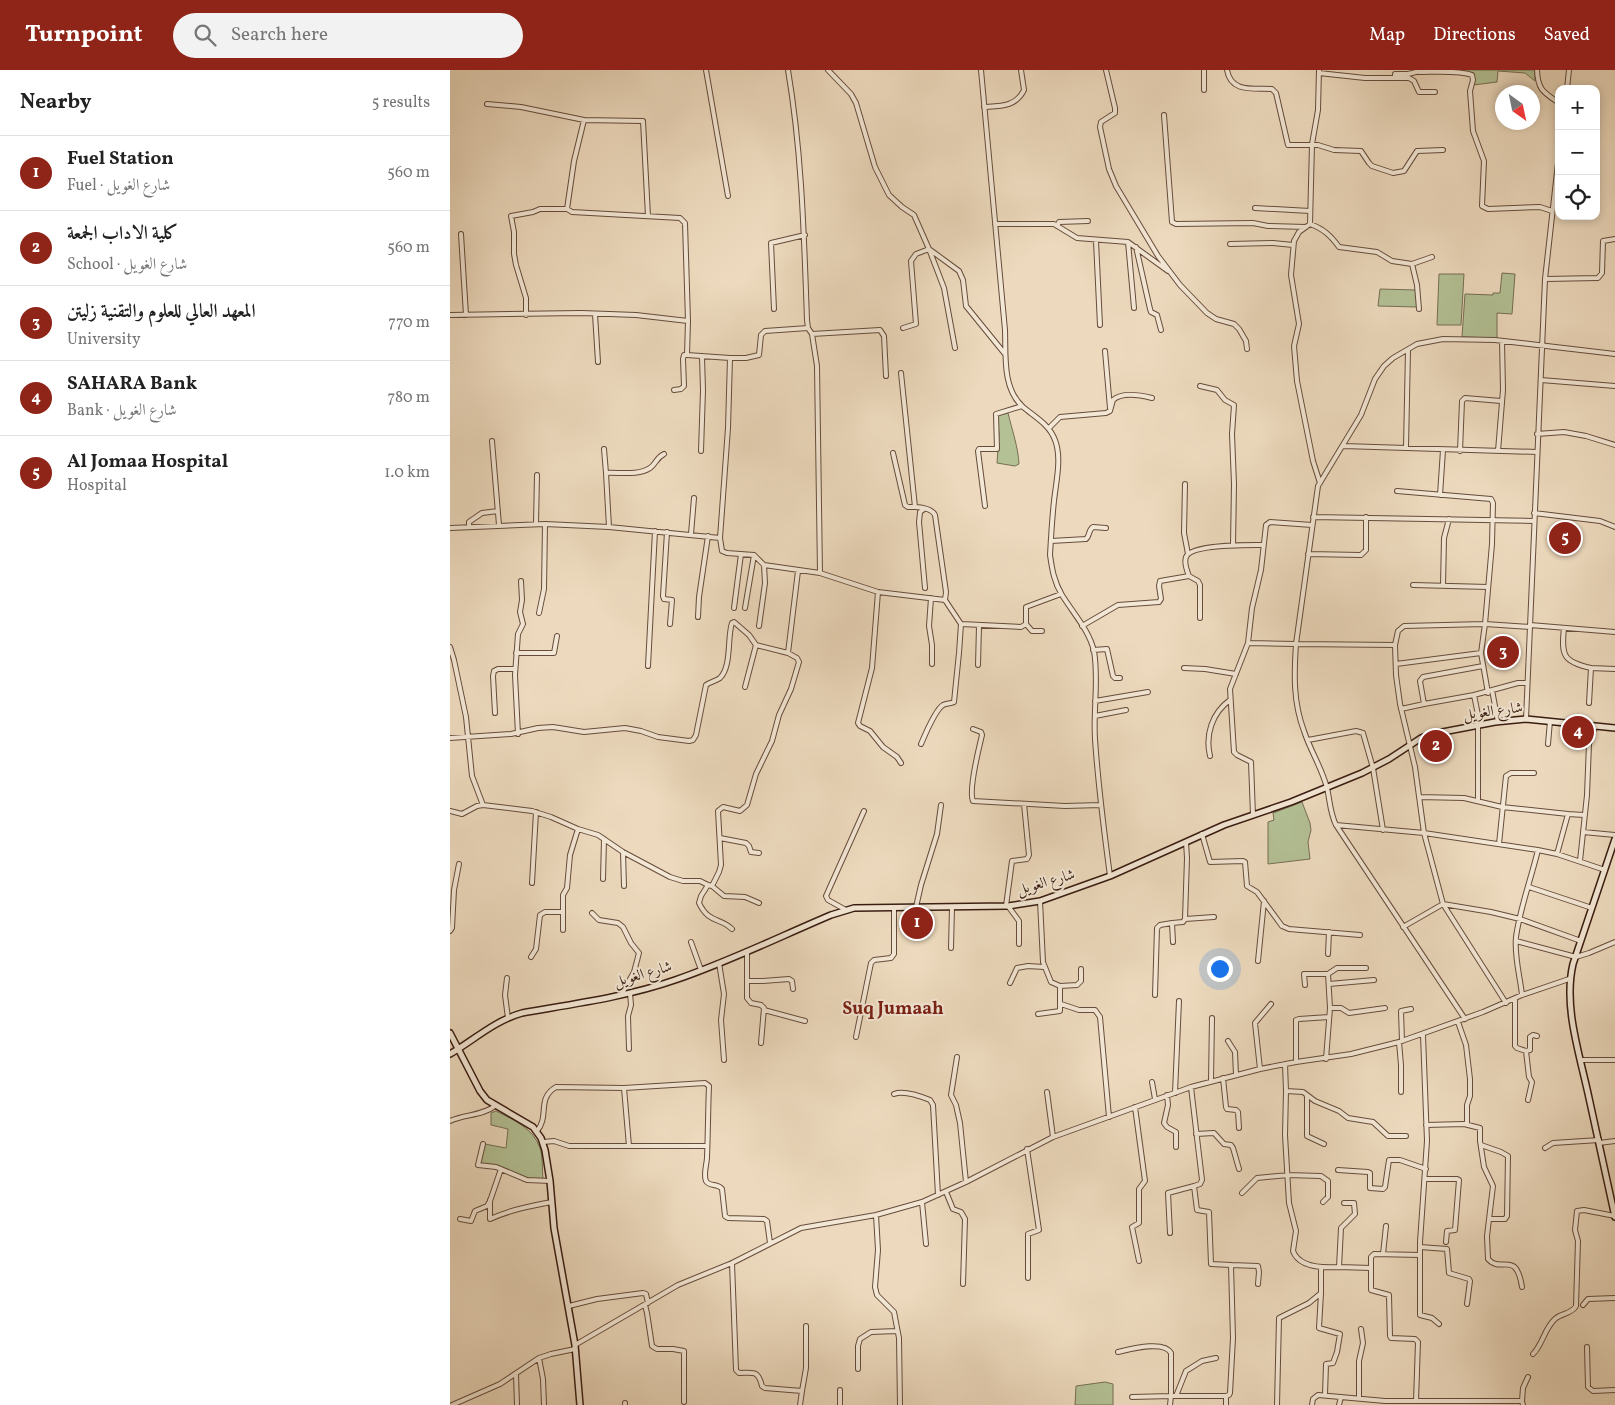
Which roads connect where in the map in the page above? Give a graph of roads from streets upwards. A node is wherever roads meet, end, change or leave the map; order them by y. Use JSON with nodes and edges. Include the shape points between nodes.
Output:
{"nodes":[{"id":1,"x":706,"y":70,"type":"edge"},
{"id":2,"x":788,"y":70,"type":"edge"},
{"id":3,"x":828,"y":70,"type":"edge"},
{"id":4,"x":980,"y":70,"type":"edge"},
{"id":5,"x":1021,"y":70,"type":"edge"},
{"id":6,"x":1106,"y":70,"type":"edge"},
{"id":7,"x":1204,"y":70,"type":"edge"},
{"id":8,"x":1227,"y":70,"type":"edge"},
{"id":9,"x":1537,"y":70,"type":"edge"},
{"id":10,"x":1569,"y":70,"type":"edge"},
{"id":11,"x":1319,"y":71,"type":"edge"},
{"id":12,"x":1421,"y":71,"type":"edge"},
{"id":13,"x":1395,"y":77,"type":"junction"},
{"id":14,"x":1567,"y":85,"type":"edge"},
{"id":15,"x":1204,"y":90,"type":"dead end"},
{"id":16,"x":1436,"y":92,"type":"dead end"},
{"id":17,"x":1555,"y":100,"type":"edge"},
{"id":18,"x":487,"y":104,"type":"dead end"},
{"id":19,"x":984,"y":107,"type":"junction"},
{"id":20,"x":1164,"y":115,"type":"dead end"},
{"id":21,"x":584,"y":120,"type":"junction"},
{"id":22,"x":1312,"y":144,"type":"junction"},
{"id":23,"x":1443,"y":150,"type":"dead end"},
{"id":24,"x":1556,"y":175,"type":"edge"},
{"id":25,"x":728,"y":196,"type":"dead end"},
{"id":26,"x":1255,"y":208,"type":"dead end"},
{"id":27,"x":567,"y":209,"type":"junction"},
{"id":28,"x":1310,"y":211,"type":"junction"},
{"id":29,"x":1552,"y":211,"type":"junction"},
{"id":30,"x":648,"y":216,"type":"junction"},
{"id":31,"x":1088,"y":221,"type":"dead end"},
{"id":32,"x":995,"y":224,"type":"junction"},
{"id":33,"x":1310,"y":224,"type":"junction"},
{"id":34,"x":1057,"y":226,"type":"junction"},
{"id":35,"x":1306,"y":227,"type":"junction"},
{"id":36,"x":460,"y":234,"type":"dead end"},
{"id":37,"x":805,"y":236,"type":"junction"},
{"id":38,"x":1615,"y":239,"type":"edge"},
{"id":39,"x":1096,"y":241,"type":"junction"},
{"id":40,"x":1128,"y":242,"type":"junction"},
{"id":41,"x":1230,"y":244,"type":"dead end"},
{"id":42,"x":1293,"y":245,"type":"junction"},
{"id":43,"x":1136,"y":247,"type":"junction"},
{"id":44,"x":929,"y":249,"type":"junction"},
{"id":45,"x":1432,"y":257,"type":"dead end"},
{"id":46,"x":1412,"y":264,"type":"junction"},
{"id":47,"x":1170,"y":272,"type":"junction"},
{"id":48,"x":1545,"y":278,"type":"junction"},
{"id":49,"x":774,"y":308,"type":"dead end"},
{"id":50,"x":1134,"y":308,"type":"dead end"},
{"id":51,"x":1419,"y":309,"type":"dead end"},
{"id":52,"x":595,"y":314,"type":"junction"},
{"id":53,"x":466,"y":315,"type":"junction"},
{"id":54,"x":526,"y":315,"type":"junction"},
{"id":55,"x":450,"y":316,"type":"edge"},
{"id":56,"x":688,"y":321,"type":"junction"},
{"id":57,"x":1100,"y":325,"type":"dead end"},
{"id":58,"x":808,"y":328,"type":"junction"},
{"id":59,"x":903,"y":328,"type":"dead end"},
{"id":60,"x":1161,"y":330,"type":"dead end"},
{"id":61,"x":812,"y":334,"type":"junction"},
{"id":62,"x":1502,"y":341,"type":"junction"},
{"id":63,"x":1542,"y":346,"type":"junction"},
{"id":64,"x":955,"y":348,"type":"dead end"},
{"id":65,"x":1247,"y":349,"type":"dead end"},
{"id":66,"x":1408,"y":350,"type":"junction"},
{"id":67,"x":1105,"y":351,"type":"dead end"},
{"id":68,"x":1005,"y":354,"type":"junction"},
{"id":69,"x":1615,"y":354,"type":"edge"},
{"id":70,"x":687,"y":355,"type":"junction"},
{"id":71,"x":702,"y":357,"type":"junction"},
{"id":72,"x":730,"y":358,"type":"junction"},
{"id":73,"x":598,"y":362,"type":"dead end"},
{"id":74,"x":901,"y":373,"type":"dead end"},
{"id":75,"x":886,"y":376,"type":"dead end"},
{"id":76,"x":1541,"y":380,"type":"junction"},
{"id":77,"x":1200,"y":386,"type":"dead end"},
{"id":78,"x":1615,"y":386,"type":"edge"},
{"id":79,"x":674,"y":390,"type":"dead end"},
{"id":80,"x":1152,"y":398,"type":"dead end"},
{"id":81,"x":1501,"y":400,"type":"junction"},
{"id":82,"x":1022,"y":406,"type":"junction"},
{"id":83,"x":1110,"y":411,"type":"junction"},
{"id":84,"x":1049,"y":428,"type":"junction"},
{"id":85,"x":1537,"y":434,"type":"junction"},
{"id":86,"x":492,"y":441,"type":"dead end"},
{"id":87,"x":1615,"y":444,"type":"edge"},
{"id":88,"x":1344,"y":446,"type":"junction"},
{"id":89,"x":1406,"y":447,"type":"junction"},
{"id":90,"x":604,"y":449,"type":"dead end"},
{"id":91,"x":1443,"y":450,"type":"junction"},
{"id":92,"x":701,"y":451,"type":"dead end"},
{"id":93,"x":1460,"y":451,"type":"junction"},
{"id":94,"x":1498,"y":451,"type":"junction"},
{"id":95,"x":893,"y":452,"type":"dead end"},
{"id":96,"x":1537,"y":452,"type":"junction"},
{"id":97,"x":664,"y":454,"type":"dead end"},
{"id":98,"x":606,"y":473,"type":"junction"},
{"id":99,"x":537,"y":475,"type":"dead end"},
{"id":100,"x":1320,"y":483,"type":"junction"},
{"id":101,"x":1185,"y":484,"type":"dead end"},
{"id":102,"x":1397,"y":491,"type":"dead end"},
{"id":103,"x":1440,"y":495,"type":"junction"},
{"id":104,"x":694,"y":498,"type":"dead end"},
{"id":105,"x":985,"y":506,"type":"dead end"},
{"id":106,"x":915,"y":507,"type":"junction"},
{"id":107,"x":924,"y":508,"type":"junction"},
{"id":108,"x":498,"y":511,"type":"junction"},
{"id":109,"x":1534,"y":513,"type":"junction"},
{"id":110,"x":1313,"y":517,"type":"junction"},
{"id":111,"x":1366,"y":517,"type":"junction"},
{"id":112,"x":1449,"y":519,"type":"junction"},
{"id":113,"x":1493,"y":520,"type":"junction"},
{"id":114,"x":1534,"y":521,"type":"junction"},
{"id":115,"x":536,"y":524,"type":"junction"},
{"id":116,"x":545,"y":524,"type":"junction"},
{"id":117,"x":499,"y":525,"type":"junction"},
{"id":118,"x":1312,"y":525,"type":"junction"},
{"id":119,"x":469,"y":527,"type":"junction"},
{"id":120,"x":609,"y":527,"type":"junction"},
{"id":121,"x":1615,"y":527,"type":"edge"},
{"id":122,"x":450,"y":528,"type":"edge"},
{"id":123,"x":1106,"y":528,"type":"dead end"},
{"id":124,"x":655,"y":532,"type":"junction"},
{"id":125,"x":667,"y":532,"type":"junction"},
{"id":126,"x":691,"y":534,"type":"junction"},
{"id":127,"x":708,"y":536,"type":"junction"},
{"id":128,"x":720,"y":538,"type":"junction"},
{"id":129,"x":1051,"y":541,"type":"junction"},
{"id":130,"x":1263,"y":545,"type":"junction"},
{"id":131,"x":1233,"y":546,"type":"junction"},
{"id":132,"x":741,"y":554,"type":"junction"},
{"id":133,"x":1188,"y":554,"type":"junction"},
{"id":134,"x":1308,"y":554,"type":"junction"},
{"id":135,"x":754,"y":555,"type":"junction"},
{"id":136,"x":764,"y":565,"type":"junction"},
{"id":137,"x":798,"y":571,"type":"junction"},
{"id":138,"x":820,"y":573,"type":"junction"},
{"id":139,"x":1188,"y":576,"type":"junction"},
{"id":140,"x":521,"y":581,"type":"dead end"},
{"id":141,"x":1413,"y":585,"type":"dead end"},
{"id":142,"x":1443,"y":586,"type":"junction"},
{"id":143,"x":1488,"y":587,"type":"junction"},
{"id":144,"x":925,"y":588,"type":"dead end"},
{"id":145,"x":878,"y":592,"type":"junction"},
{"id":146,"x":1062,"y":594,"type":"junction"},
{"id":147,"x":931,"y":598,"type":"junction"},
{"id":148,"x":945,"y":600,"type":"junction"},
{"id":149,"x":734,"y":608,"type":"dead end"},
{"id":150,"x":745,"y":608,"type":"dead end"},
{"id":151,"x":539,"y":613,"type":"dead end"},
{"id":152,"x":698,"y":616,"type":"dead end"},
{"id":153,"x":1200,"y":618,"type":"dead end"},
{"id":154,"x":670,"y":624,"type":"dead end"},
{"id":155,"x":961,"y":624,"type":"junction"},
{"id":156,"x":1026,"y":624,"type":"junction"},
{"id":157,"x":1485,"y":624,"type":"junction"},
{"id":158,"x":759,"y":626,"type":"dead end"},
{"id":159,"x":979,"y":626,"type":"junction"},
{"id":160,"x":1082,"y":626,"type":"junction"},
{"id":161,"x":1530,"y":626,"type":"junction"},
{"id":162,"x":1564,"y":628,"type":"junction"},
{"id":163,"x":1042,"y":632,"type":"dead end"},
{"id":164,"x":1615,"y":632,"type":"edge"},
{"id":165,"x":557,"y":636,"type":"dead end"},
{"id":166,"x":1248,"y":643,"type":"junction"},
{"id":167,"x":1296,"y":644,"type":"junction"},
{"id":168,"x":756,"y":645,"type":"junction"},
{"id":169,"x":1395,"y":645,"type":"junction"},
{"id":170,"x":450,"y":647,"type":"edge"},
{"id":171,"x":1093,"y":650,"type":"junction"},
{"id":172,"x":516,"y":653,"type":"junction"},
{"id":173,"x":788,"y":653,"type":"junction"},
{"id":174,"x":1481,"y":653,"type":"junction"},
{"id":175,"x":932,"y":664,"type":"dead end"},
{"id":176,"x":1396,"y":664,"type":"junction"},
{"id":177,"x":978,"y":665,"type":"dead end"},
{"id":178,"x":648,"y":666,"type":"dead end"},
{"id":179,"x":1484,"y":666,"type":"junction"},
{"id":180,"x":1184,"y":668,"type":"dead end"},
{"id":181,"x":1591,"y":668,"type":"junction"},
{"id":182,"x":1615,"y":669,"type":"edge"},
{"id":183,"x":515,"y":670,"type":"junction"},
{"id":184,"x":1236,"y":674,"type":"junction"},
{"id":185,"x":1120,"y":678,"type":"dead end"},
{"id":186,"x":1527,"y":683,"type":"junction"},
{"id":187,"x":745,"y":687,"type":"dead end"},
{"id":188,"x":1490,"y":691,"type":"junction"},
{"id":189,"x":1148,"y":692,"type":"dead end"},
{"id":190,"x":1474,"y":695,"type":"junction"},
{"id":191,"x":1230,"y":700,"type":"junction"},
{"id":192,"x":1095,"y":701,"type":"junction"},
{"id":193,"x":1589,"y":703,"type":"dead end"},
{"id":194,"x":1424,"y":704,"type":"junction"},
{"id":195,"x":1401,"y":709,"type":"junction"},
{"id":196,"x":1126,"y":710,"type":"dead end"},
{"id":197,"x":495,"y":713,"type":"dead end"},
{"id":198,"x":1095,"y":716,"type":"junction"},
{"id":199,"x":1526,"y":719,"type":"junction"},
{"id":200,"x":1550,"y":721,"type":"junction"},
{"id":201,"x":1498,"y":722,"type":"junction"},
{"id":202,"x":1479,"y":726,"type":"junction"},
{"id":203,"x":1596,"y":726,"type":"junction"},
{"id":204,"x":1615,"y":728,"type":"edge"},
{"id":205,"x":973,"y":730,"type":"dead end"},
{"id":206,"x":518,"y":734,"type":"junction"},
{"id":207,"x":469,"y":736,"type":"junction"},
{"id":208,"x":450,"y":738,"type":"edge"},
{"id":209,"x":1308,"y":740,"type":"junction"},
{"id":210,"x":922,"y":744,"type":"dead end"},
{"id":211,"x":1548,"y":744,"type":"dead end"},
{"id":212,"x":1410,"y":745,"type":"junction"},
{"id":213,"x":1210,"y":756,"type":"dead end"},
{"id":214,"x":901,"y":763,"type":"dead end"},
{"id":215,"x":1373,"y":768,"type":"junction"},
{"id":216,"x":1534,"y":773,"type":"dead end"},
{"id":217,"x":1326,"y":788,"type":"junction"},
{"id":218,"x":1419,"y":797,"type":"junction"},
{"id":219,"x":1478,"y":800,"type":"junction"},
{"id":220,"x":1024,"y":804,"type":"junction"},
{"id":221,"x":483,"y":805,"type":"junction"},
{"id":222,"x":941,"y":805,"type":"dead end"},
{"id":223,"x":1101,"y":805,"type":"junction"},
{"id":224,"x":1502,"y":808,"type":"junction"},
{"id":225,"x":450,"y":811,"type":"edge"},
{"id":226,"x":864,"y":811,"type":"dead end"},
{"id":227,"x":536,"y":812,"type":"junction"},
{"id":228,"x":1568,"y":814,"type":"junction"},
{"id":229,"x":1253,"y":815,"type":"junction"},
{"id":230,"x":1584,"y":815,"type":"junction"},
{"id":231,"x":1336,"y":825,"type":"junction"},
{"id":232,"x":578,"y":829,"type":"junction"},
{"id":233,"x":1383,"y":830,"type":"junction"},
{"id":234,"x":1582,"y":832,"type":"junction"},
{"id":235,"x":1424,"y":833,"type":"junction"},
{"id":236,"x":1202,"y":834,"type":"junction"},
{"id":237,"x":1615,"y":837,"type":"edge"},
{"id":238,"x":720,"y":838,"type":"junction"},
{"id":239,"x":604,"y":839,"type":"junction"},
{"id":240,"x":1186,"y":842,"type":"junction"},
{"id":241,"x":1499,"y":844,"type":"junction"},
{"id":242,"x":1538,"y":850,"type":"junction"},
{"id":243,"x":624,"y":852,"type":"junction"},
{"id":244,"x":759,"y":853,"type":"dead end"},
{"id":245,"x":1557,"y":854,"type":"junction"},
{"id":246,"x":1580,"y":861,"type":"junction"},
{"id":247,"x":459,"y":864,"type":"dead end"},
{"id":248,"x":1605,"y":870,"type":"junction"},
{"id":249,"x":1110,"y":876,"type":"junction"},
{"id":250,"x":603,"y":879,"type":"dead end"},
{"id":251,"x":532,"y":883,"type":"dead end"},
{"id":252,"x":710,"y":885,"type":"junction"},
{"id":253,"x":624,"y":886,"type":"dead end"},
{"id":254,"x":1529,"y":887,"type":"junction"},
{"id":255,"x":452,"y":889,"type":"edge"},
{"id":256,"x":1040,"y":901,"type":"junction"},
{"id":257,"x":1264,"y":901,"type":"junction"},
{"id":258,"x":759,"y":903,"type":"dead end"},
{"id":259,"x":1443,"y":904,"type":"junction"},
{"id":260,"x":1007,"y":906,"type":"junction"},
{"id":261,"x":894,"y":907,"type":"junction"},
{"id":262,"x":916,"y":907,"type":"junction"},
{"id":263,"x":952,"y":907,"type":"junction"},
{"id":264,"x":1592,"y":908,"type":"junction"},
{"id":265,"x":846,"y":910,"type":"junction"},
{"id":266,"x":562,"y":912,"type":"junction"},
{"id":267,"x":592,"y":913,"type":"dead end"},
{"id":268,"x":1214,"y":917,"type":"dead end"},
{"id":269,"x":1185,"y":919,"type":"junction"},
{"id":270,"x":1520,"y":919,"type":"junction"},
{"id":271,"x":1172,"y":924,"type":"junction"},
{"id":272,"x":1403,"y":927,"type":"junction"},
{"id":273,"x":732,"y":929,"type":"dead end"},
{"id":274,"x":563,"y":930,"type":"dead end"},
{"id":275,"x":450,"y":931,"type":"edge"},
{"id":276,"x":1329,"y":932,"type":"junction"},
{"id":277,"x":1360,"y":935,"type":"dead end"},
{"id":278,"x":1516,"y":941,"type":"junction"},
{"id":279,"x":1581,"y":941,"type":"junction"},
{"id":280,"x":691,"y":942,"type":"dead end"},
{"id":281,"x":1173,"y":942,"type":"dead end"},
{"id":282,"x":1615,"y":942,"type":"edge"},
{"id":283,"x":1019,"y":944,"type":"dead end"},
{"id":284,"x":952,"y":948,"type":"dead end"},
{"id":285,"x":747,"y":951,"type":"junction"},
{"id":286,"x":1328,"y":954,"type":"dead end"},
{"id":287,"x":531,"y":957,"type":"dead end"},
{"id":288,"x":1576,"y":957,"type":"junction"},
{"id":289,"x":1258,"y":960,"type":"dead end"},
{"id":290,"x":719,"y":963,"type":"junction"},
{"id":291,"x":1044,"y":967,"type":"junction"},
{"id":292,"x":1366,"y":968,"type":"dead end"},
{"id":293,"x":1081,"y":969,"type":"dead end"},
{"id":294,"x":700,"y":970,"type":"junction"},
{"id":295,"x":1328,"y":974,"type":"junction"},
{"id":296,"x":507,"y":978,"type":"dead end"},
{"id":297,"x":1569,"y":979,"type":"junction"},
{"id":298,"x":1374,"y":980,"type":"dead end"},
{"id":299,"x":747,"y":981,"type":"junction"},
{"id":300,"x":1010,"y":983,"type":"dead end"},
{"id":301,"x":1328,"y":984,"type":"junction"},
{"id":302,"x":1305,"y":985,"type":"dead end"},
{"id":303,"x":1060,"y":986,"type":"junction"},
{"id":304,"x":793,"y":989,"type":"dead end"},
{"id":305,"x":630,"y":993,"type":"junction"},
{"id":306,"x":621,"y":995,"type":"junction"},
{"id":307,"x":1155,"y":995,"type":"dead end"},
{"id":308,"x":1522,"y":995,"type":"junction"},
{"id":309,"x":1515,"y":998,"type":"junction"},
{"id":310,"x":1179,"y":1001,"type":"dead end"},
{"id":311,"x":1506,"y":1003,"type":"junction"},
{"id":312,"x":1061,"y":1004,"type":"junction"},
{"id":313,"x":1271,"y":1004,"type":"dead end"},
{"id":314,"x":1330,"y":1008,"type":"junction"},
{"id":315,"x":1385,"y":1008,"type":"dead end"},
{"id":316,"x":1411,"y":1009,"type":"dead end"},
{"id":317,"x":764,"y":1010,"type":"junction"},
{"id":318,"x":1038,"y":1014,"type":"dead end"},
{"id":319,"x":1329,"y":1017,"type":"junction"},
{"id":320,"x":508,"y":1018,"type":"junction"},
{"id":321,"x":1212,"y":1018,"type":"dead end"},
{"id":322,"x":1465,"y":1019,"type":"junction"},
{"id":323,"x":805,"y":1021,"type":"dead end"},
{"id":324,"x":1458,"y":1022,"type":"junction"},
{"id":325,"x":450,"y":1032,"type":"edge"},
{"id":326,"x":1423,"y":1034,"type":"junction"},
{"id":327,"x":1537,"y":1036,"type":"dead end"},
{"id":328,"x":856,"y":1037,"type":"dead end"},
{"id":329,"x":1228,"y":1041,"type":"dead end"},
{"id":330,"x":1401,"y":1042,"type":"junction"},
{"id":331,"x":761,"y":1043,"type":"dead end"},
{"id":332,"x":459,"y":1049,"type":"junction"},
{"id":333,"x":629,"y":1049,"type":"dead end"},
{"id":334,"x":1526,"y":1051,"type":"junction"},
{"id":335,"x":450,"y":1054,"type":"edge"},
{"id":336,"x":957,"y":1057,"type":"dead end"},
{"id":337,"x":1326,"y":1059,"type":"junction"},
{"id":338,"x":724,"y":1060,"type":"dead end"},
{"id":339,"x":1581,"y":1060,"type":"junction"},
{"id":340,"x":1615,"y":1060,"type":"edge"},
{"id":341,"x":1296,"y":1062,"type":"junction"},
{"id":342,"x":1285,"y":1064,"type":"junction"},
{"id":343,"x":1260,"y":1069,"type":"junction"},
{"id":344,"x":1236,"y":1075,"type":"junction"},
{"id":345,"x":1223,"y":1078,"type":"junction"},
{"id":346,"x":1212,"y":1081,"type":"junction"},
{"id":347,"x":1152,"y":1082,"type":"dead end"},
{"id":348,"x":1192,"y":1087,"type":"junction"},
{"id":349,"x":624,"y":1088,"type":"junction"},
{"id":350,"x":1286,"y":1091,"type":"junction"},
{"id":351,"x":1047,"y":1092,"type":"dead end"},
{"id":352,"x":1401,"y":1092,"type":"dead end"},
{"id":353,"x":1175,"y":1093,"type":"junction"},
{"id":354,"x":894,"y":1094,"type":"dead end"},
{"id":355,"x":1307,"y":1095,"type":"junction"},
{"id":356,"x":1167,"y":1096,"type":"junction"},
{"id":357,"x":1155,"y":1099,"type":"junction"},
{"id":358,"x":1528,"y":1100,"type":"dead end"},
{"id":359,"x":495,"y":1106,"type":"junction"},
{"id":360,"x":1135,"y":1106,"type":"junction"},
{"id":361,"x":1109,"y":1117,"type":"junction"},
{"id":362,"x":450,"y":1122,"type":"edge"},
{"id":363,"x":1467,"y":1124,"type":"junction"},
{"id":364,"x":1426,"y":1125,"type":"junction"},
{"id":365,"x":1238,"y":1128,"type":"dead end"},
{"id":366,"x":537,"y":1130,"type":"junction"},
{"id":367,"x":1196,"y":1134,"type":"junction"},
{"id":368,"x":1406,"y":1136,"type":"dead end"},
{"id":369,"x":1053,"y":1137,"type":"junction"},
{"id":370,"x":1599,"y":1141,"type":"junction"},
{"id":371,"x":1615,"y":1141,"type":"edge"},
{"id":372,"x":543,"y":1142,"type":"junction"},
{"id":373,"x":483,"y":1144,"type":"dead end"},
{"id":374,"x":1324,"y":1144,"type":"dead end"},
{"id":375,"x":1481,"y":1145,"type":"junction"},
{"id":376,"x":629,"y":1146,"type":"junction"},
{"id":377,"x":706,"y":1146,"type":"junction"},
{"id":378,"x":1176,"y":1148,"type":"dead end"},
{"id":379,"x":1545,"y":1148,"type":"dead end"},
{"id":380,"x":1027,"y":1149,"type":"junction"},
{"id":381,"x":501,"y":1169,"type":"junction"},
{"id":382,"x":1239,"y":1169,"type":"dead end"},
{"id":383,"x":1426,"y":1169,"type":"junction"},
{"id":384,"x":1338,"y":1170,"type":"dead end"},
{"id":385,"x":1288,"y":1175,"type":"junction"},
{"id":386,"x":1426,"y":1179,"type":"junction"},
{"id":387,"x":550,"y":1181,"type":"junction"},
{"id":388,"x":966,"y":1182,"type":"junction"},
{"id":389,"x":1194,"y":1186,"type":"junction"},
{"id":390,"x":946,"y":1192,"type":"junction"},
{"id":391,"x":1242,"y":1193,"type":"dead end"},
{"id":392,"x":938,"y":1196,"type":"junction"},
{"id":393,"x":490,"y":1200,"type":"junction"},
{"id":394,"x":552,"y":1202,"type":"junction"},
{"id":395,"x":922,"y":1202,"type":"junction"},
{"id":396,"x":1323,"y":1202,"type":"dead end"},
{"id":397,"x":1344,"y":1203,"type":"dead end"},
{"id":398,"x":876,"y":1215,"type":"junction"},
{"id":399,"x":1615,"y":1216,"type":"edge"},
{"id":400,"x":460,"y":1219,"type":"dead end"},
{"id":401,"x":1489,"y":1220,"type":"junction"},
{"id":402,"x":1386,"y":1226,"type":"dead end"},
{"id":403,"x":1170,"y":1233,"type":"dead end"},
{"id":404,"x":1446,"y":1242,"type":"dead end"},
{"id":405,"x":770,"y":1243,"type":"junction"},
{"id":406,"x":926,"y":1244,"type":"dead end"},
{"id":407,"x":1420,"y":1247,"type":"junction"},
{"id":408,"x":1383,"y":1254,"type":"junction"},
{"id":409,"x":1420,"y":1255,"type":"junction"},
{"id":410,"x":1139,"y":1261,"type":"dead end"},
{"id":411,"x":732,"y":1263,"type":"junction"},
{"id":412,"x":1231,"y":1265,"type":"junction"},
{"id":413,"x":1320,"y":1268,"type":"junction"},
{"id":414,"x":1339,"y":1268,"type":"junction"},
{"id":415,"x":1371,"y":1268,"type":"junction"},
{"id":416,"x":1028,"y":1278,"type":"dead end"},
{"id":417,"x":964,"y":1284,"type":"dead end"},
{"id":418,"x":1258,"y":1284,"type":"dead end"},
{"id":419,"x":1522,"y":1287,"type":"dead end"},
{"id":420,"x":1321,"y":1294,"type":"junction"},
{"id":421,"x":1615,"y":1298,"type":"edge"},
{"id":422,"x":646,"y":1304,"type":"junction"},
{"id":423,"x":1467,"y":1304,"type":"dead end"},
{"id":424,"x":569,"y":1306,"type":"junction"},
{"id":425,"x":1583,"y":1306,"type":"dead end"},
{"id":426,"x":1439,"y":1324,"type":"dead end"},
{"id":427,"x":806,"y":1326,"type":"dead end"},
{"id":428,"x":1360,"y":1329,"type":"dead end"},
{"id":429,"x":898,"y":1331,"type":"junction"},
{"id":430,"x":575,"y":1347,"type":"junction"},
{"id":431,"x":1587,"y":1347,"type":"dead end"},
{"id":432,"x":1118,"y":1352,"type":"dead end"},
{"id":433,"x":1533,"y":1354,"type":"dead end"},
{"id":434,"x":540,"y":1358,"type":"junction"},
{"id":435,"x":1216,"y":1358,"type":"dead end"},
{"id":436,"x":858,"y":1369,"type":"dead end"},
{"id":437,"x":516,"y":1374,"type":"junction"},
{"id":438,"x":1528,"y":1378,"type":"dead end"},
{"id":439,"x":840,"y":1390,"type":"dead end"},
{"id":440,"x":1615,"y":1390,"type":"edge"},
{"id":441,"x":802,"y":1391,"type":"junction"},
{"id":442,"x":1325,"y":1395,"type":"junction"},
{"id":443,"x":1173,"y":1396,"type":"junction"},
{"id":444,"x":1226,"y":1396,"type":"junction"},
{"id":445,"x":1132,"y":1397,"type":"dead end"},
{"id":446,"x":1341,"y":1397,"type":"junction"},
{"id":447,"x":1358,"y":1398,"type":"junction"},
{"id":448,"x":1416,"y":1401,"type":"junction"},
{"id":449,"x":684,"y":1402,"type":"dead end"},
{"id":450,"x":1369,"y":1403,"type":"edge"},
{"id":451,"x":1400,"y":1403,"type":"edge"},
{"id":452,"x":1426,"y":1403,"type":"edge"},
{"id":453,"x":1439,"y":1403,"type":"edge"},
{"id":454,"x":1508,"y":1403,"type":"edge"},
{"id":455,"x":1522,"y":1403,"type":"edge"},
{"id":456,"x":452,"y":1405,"type":"edge"},
{"id":457,"x":517,"y":1405,"type":"edge"},
{"id":458,"x":544,"y":1405,"type":"edge"},
{"id":459,"x":580,"y":1405,"type":"edge"},
{"id":460,"x":800,"y":1405,"type":"edge"},
{"id":461,"x":840,"y":1405,"type":"edge"},
{"id":462,"x":900,"y":1405,"type":"edge"},
{"id":463,"x":1170,"y":1405,"type":"edge"},
{"id":464,"x":1226,"y":1405,"type":"edge"},
{"id":465,"x":1277,"y":1405,"type":"edge"},
{"id":466,"x":1312,"y":1405,"type":"edge"},
{"id":467,"x":1339,"y":1405,"type":"edge"}],
"edges":[{"from":1,"to":25,"type":"street"},
{"from":2,"to":37,"type":"street"},
{"from":3,"to":44,"type":"street","via":[[851,94],[860,112],[881,180],[895,202],[914,215]]},
{"from":4,"to":19,"type":"street"},
{"from":5,"to":19,"type":"street","via":[[1024,90],[1019,97],[1005,106]]},
{"from":6,"to":47,"type":"street","via":[[1115,113],[1101,122],[1100,127],[1111,176]]},
{"from":7,"to":15,"type":"street"},
{"from":8,"to":22,"type":"street","via":[[1228,78],[1235,85],[1272,89],[1276,93],[1288,145]]},
{"from":9,"to":17,"type":"street","via":[[1540,88]]},
{"from":10,"to":14,"type":"street"},
{"from":11,"to":13,"type":"street","via":[[1365,78]]},
{"from":11,"to":22,"type":"street","via":[[1318,110]]},
{"from":12,"to":13,"type":"street","via":[[1395,74]]},
{"from":12,"to":29,"type":"street","via":[[1472,75],[1473,131],[1484,161],[1482,206],[1488,209],[1540,207]]},
{"from":13,"to":16,"type":"street","via":[[1412,79],[1421,92]]},
{"from":18,"to":21,"type":"street","via":[[521,107]]},
{"from":19,"to":32,"type":"street"},
{"from":20,"to":35,"type":"street","via":[[1172,222]]},
{"from":21,"to":27,"type":"street"},
{"from":21,"to":30,"type":"street","via":[[643,121]]},
{"from":22,"to":23,"type":"street","via":[[1334,150],[1361,151],[1369,163],[1393,173],[1404,171],[1418,151]]},
{"from":22,"to":28,"type":"street"},
{"from":24,"to":29,"type":"street"},
{"from":26,"to":28,"type":"street"},
{"from":27,"to":30,"type":"street","via":[[572,212]]},
{"from":27,"to":54,"type":"street","via":[[540,209],[511,216],[516,265],[526,298]]},
{"from":28,"to":33,"type":"street"},
{"from":29,"to":48,"type":"street"},
{"from":30,"to":56,"type":"street","via":[[680,218],[685,223]]},
{"from":31,"to":34,"type":"street","via":[[1059,222]]},
{"from":32,"to":34,"type":"street"},
{"from":32,"to":68,"type":"street"},
{"from":33,"to":35,"type":"street"},
{"from":33,"to":46,"type":"street","via":[[1328,234],[1340,248],[1377,252],[1392,261]]},
{"from":34,"to":39,"type":"street","via":[[1077,238]]},
{"from":35,"to":42,"type":"street","via":[[1299,232]]},
{"from":36,"to":53,"type":"street"},
{"from":37,"to":49,"type":"street","via":[[770,243]]},
{"from":37,"to":58,"type":"street"},
{"from":38,"to":48,"type":"street","via":[[1603,241],[1602,273],[1598,278]]},
{"from":39,"to":40,"type":"street"},
{"from":39,"to":57,"type":"street"},
{"from":40,"to":43,"type":"street"},
{"from":40,"to":50,"type":"street"},
{"from":41,"to":42,"type":"street"},
{"from":42,"to":100,"type":"street","via":[[1291,280],[1299,324],[1294,358]]},
{"from":43,"to":47,"type":"street"},
{"from":43,"to":60,"type":"street","via":[[1150,309],[1157,315]]},
{"from":44,"to":59,"type":"street","via":[[916,254],[911,261],[916,324]]},
{"from":44,"to":64,"type":"street","via":[[944,288]]},
{"from":44,"to":68,"type":"street","via":[[959,271],[966,306]]},
{"from":45,"to":46,"type":"street"},
{"from":46,"to":51,"type":"street"},
{"from":47,"to":65,"type":"street","via":[[1212,317],[1234,324],[1246,341]]},
{"from":48,"to":63,"type":"street"},
{"from":52,"to":54,"type":"street"},
{"from":52,"to":56,"type":"street"},
{"from":52,"to":73,"type":"street"},
{"from":53,"to":54,"type":"street"},
{"from":53,"to":55,"type":"street"},
{"from":56,"to":70,"type":"street"},
{"from":58,"to":61,"type":"street"},
{"from":58,"to":72,"type":"street","via":[[765,331],[761,335],[759,354]]},
{"from":61,"to":75,"type":"street","via":[[880,330],[884,336]]},
{"from":61,"to":138,"type":"street","via":[[818,384]]},
{"from":62,"to":63,"type":"street"},
{"from":62,"to":66,"type":"street","via":[[1443,340],[1417,344]]},
{"from":62,"to":81,"type":"street"},
{"from":63,"to":69,"type":"street"},
{"from":63,"to":76,"type":"street"},
{"from":66,"to":88,"type":"street","via":[[1393,358],[1379,372]]},
{"from":66,"to":89,"type":"street"},
{"from":67,"to":83,"type":"street"},
{"from":68,"to":82,"type":"street","via":[[1013,392]]},
{"from":70,"to":71,"type":"street"},
{"from":70,"to":79,"type":"street","via":[[683,359],[684,386]]},
{"from":71,"to":72,"type":"street"},
{"from":71,"to":92,"type":"street"},
{"from":72,"to":128,"type":"street"},
{"from":74,"to":106,"type":"street"},
{"from":76,"to":78,"type":"street"},
{"from":76,"to":85,"type":"street"},
{"from":77,"to":131,"type":"street","via":[[1217,390],[1234,405]]},
{"from":80,"to":83,"type":"street","via":[[1118,397],[1113,400]]},
{"from":81,"to":93,"type":"street","via":[[1466,398],[1462,401]]},
{"from":81,"to":94,"type":"street"},
{"from":82,"to":84,"type":"street"},
{"from":82,"to":105,"type":"street","via":[[996,414],[997,449],[978,451]]},
{"from":83,"to":84,"type":"street","via":[[1060,417]]},
{"from":84,"to":129,"type":"street","via":[[1055,439],[1058,458]]},
{"from":85,"to":87,"type":"street","via":[[1564,432]]},
{"from":85,"to":96,"type":"street"},
{"from":86,"to":108,"type":"street"},
{"from":88,"to":89,"type":"street"},
{"from":88,"to":100,"type":"street"},
{"from":89,"to":91,"type":"street"},
{"from":90,"to":98,"type":"street"},
{"from":91,"to":93,"type":"street"},
{"from":91,"to":103,"type":"street"},
{"from":93,"to":94,"type":"street"},
{"from":94,"to":96,"type":"street"},
{"from":95,"to":106,"type":"street","via":[[905,505]]},
{"from":96,"to":109,"type":"street"},
{"from":97,"to":98,"type":"street","via":[[644,471]]},
{"from":98,"to":120,"type":"street"},
{"from":99,"to":115,"type":"street"},
{"from":100,"to":110,"type":"street"},
{"from":101,"to":133,"type":"street","via":[[1184,533]]},
{"from":102,"to":103,"type":"street"},
{"from":103,"to":113,"type":"street","via":[[1491,498]]},
{"from":104,"to":126,"type":"street"},
{"from":106,"to":107,"type":"street"},
{"from":107,"to":144,"type":"street","via":[[919,522]]},
{"from":107,"to":148,"type":"street","via":[[935,516]]},
{"from":108,"to":117,"type":"street"},
{"from":108,"to":119,"type":"street","via":[[482,513],[469,522]]},
{"from":109,"to":114,"type":"street"},
{"from":109,"to":121,"type":"street","via":[[1600,521]]},
{"from":110,"to":111,"type":"street"},
{"from":110,"to":118,"type":"street"},
{"from":111,"to":112,"type":"street"},
{"from":111,"to":134,"type":"street","via":[[1366,550],[1363,554]]},
{"from":112,"to":113,"type":"street"},
{"from":112,"to":142,"type":"street","via":[[1444,538]]},
{"from":113,"to":114,"type":"street"},
{"from":113,"to":143,"type":"street"},
{"from":114,"to":161,"type":"street"},
{"from":115,"to":116,"type":"street"},
{"from":115,"to":117,"type":"street"},
{"from":116,"to":120,"type":"street"},
{"from":116,"to":151,"type":"street","via":[[544,583]]},
{"from":117,"to":119,"type":"street"},
{"from":118,"to":130,"type":"street","via":[[1268,523]]},
{"from":118,"to":134,"type":"street"},
{"from":119,"to":122,"type":"street"},
{"from":120,"to":124,"type":"street"},
{"from":123,"to":129,"type":"street","via":[[1093,527],[1086,539]]},
{"from":124,"to":125,"type":"street"},
{"from":124,"to":178,"type":"street"},
{"from":125,"to":126,"type":"street"},
{"from":125,"to":154,"type":"street","via":[[663,596],[672,600]]},
{"from":126,"to":127,"type":"street"},
{"from":127,"to":128,"type":"street"},
{"from":127,"to":152,"type":"street"},
{"from":128,"to":132,"type":"street","via":[[722,551]]},
{"from":129,"to":146,"type":"street","via":[[1053,574]]},
{"from":130,"to":131,"type":"street"},
{"from":130,"to":166,"type":"street"},
{"from":131,"to":133,"type":"street","via":[[1194,550]]},
{"from":132,"to":135,"type":"street"},
{"from":132,"to":149,"type":"street"},
{"from":133,"to":139,"type":"street","via":[[1185,559]]},
{"from":134,"to":167,"type":"street"},
{"from":135,"to":136,"type":"street"},
{"from":135,"to":150,"type":"street"},
{"from":136,"to":137,"type":"street"},
{"from":136,"to":158,"type":"street"},
{"from":137,"to":138,"type":"street"},
{"from":137,"to":173,"type":"street"},
{"from":138,"to":145,"type":"street"},
{"from":139,"to":153,"type":"street","via":[[1200,585]]},
{"from":139,"to":160,"type":"street","via":[[1160,582],[1159,602],[1118,605]]},
{"from":140,"to":172,"type":"street","via":[[523,624],[518,634]]},
{"from":141,"to":142,"type":"street"},
{"from":142,"to":143,"type":"street"},
{"from":143,"to":157,"type":"street"},
{"from":145,"to":147,"type":"street"},
{"from":145,"to":214,"type":"street","via":[[872,668],[858,723]]},
{"from":146,"to":156,"type":"street","via":[[1026,607]]},
{"from":146,"to":160,"type":"street"},
{"from":147,"to":148,"type":"street"},
{"from":147,"to":175,"type":"street"},
{"from":148,"to":155,"type":"street"},
{"from":155,"to":159,"type":"street"},
{"from":155,"to":210,"type":"street","via":[[954,702],[942,706]]},
{"from":156,"to":159,"type":"street","via":[[1016,627]]},
{"from":156,"to":163,"type":"street","via":[[1032,631]]},
{"from":157,"to":161,"type":"street"},
{"from":157,"to":169,"type":"street","via":[[1404,626],[1398,631]]},
{"from":157,"to":174,"type":"street"},
{"from":159,"to":177,"type":"street"},
{"from":160,"to":171,"type":"street"},
{"from":161,"to":162,"type":"street"},
{"from":161,"to":186,"type":"street"},
{"from":162,"to":164,"type":"street"},
{"from":162,"to":181,"type":"street","via":[[1563,653],[1575,663]]},
{"from":165,"to":172,"type":"street","via":[[554,654]]},
{"from":166,"to":167,"type":"street"},
{"from":166,"to":184,"type":"street"},
{"from":167,"to":169,"type":"street"},
{"from":167,"to":209,"type":"street","via":[[1296,701]]},
{"from":168,"to":173,"type":"street"},
{"from":168,"to":187,"type":"street"},
{"from":168,"to":206,"type":"street","via":[[743,629],[732,622],[723,672],[706,685],[698,727],[692,740],[658,737],[625,728],[584,732],[548,727]]},
{"from":169,"to":176,"type":"street"},
{"from":170,"to":207,"type":"street"},
{"from":171,"to":185,"type":"street","via":[[1107,649],[1113,676]]},
{"from":171,"to":192,"type":"street"},
{"from":172,"to":183,"type":"street"},
{"from":173,"to":238,"type":"street","via":[[799,662],[772,741],[745,808],[723,806],[718,811]]},
{"from":174,"to":176,"type":"street"},
{"from":174,"to":179,"type":"street"},
{"from":176,"to":195,"type":"street"},
{"from":179,"to":188,"type":"street"},
{"from":179,"to":194,"type":"street","via":[[1421,678]]},
{"from":180,"to":184,"type":"street"},
{"from":181,"to":182,"type":"street"},
{"from":181,"to":193,"type":"street"},
{"from":183,"to":197,"type":"street","via":[[494,671]]},
{"from":183,"to":206,"type":"street"},
{"from":184,"to":191,"type":"street"},
{"from":186,"to":188,"type":"street"},
{"from":186,"to":199,"type":"street"},
{"from":188,"to":190,"type":"street"},
{"from":188,"to":201,"type":"street"},
{"from":189,"to":192,"type":"street"},
{"from":190,"to":194,"type":"street"},
{"from":190,"to":202,"type":"street"},
{"from":191,"to":213,"type":"street","via":[[1217,711],[1213,720],[1208,742]]},
{"from":191,"to":229,"type":"street","via":[[1234,752],[1249,760],[1251,765]]},
{"from":192,"to":198,"type":"street"},
{"from":194,"to":195,"type":"street"},
{"from":195,"to":212,"type":"street"},
{"from":196,"to":198,"type":"street"},
{"from":198,"to":223,"type":"street"},
{"from":199,"to":200,"type":"street","name":"شارع الغويل"},
{"from":199,"to":201,"type":"street","name":"شارع الغويل"},
{"from":200,"to":203,"type":"street","name":"شارع الغويل"},
{"from":200,"to":211,"type":"street"},
{"from":201,"to":202,"type":"street","name":"شارع الغويل"},
{"from":202,"to":212,"type":"street","name":"شارع الغويل","via":[[1432,734]]},
{"from":202,"to":219,"type":"street"},
{"from":203,"to":204,"type":"street","name":"شارع الغويل"},
{"from":203,"to":230,"type":"street","via":[[1589,744]]},
{"from":205,"to":220,"type":"street","via":[[981,732],[982,736],[972,799]]},
{"from":206,"to":207,"type":"street"},
{"from":207,"to":208,"type":"street"},
{"from":207,"to":221,"type":"street","via":[[472,776]]},
{"from":209,"to":215,"type":"street","via":[[1360,731]]},
{"from":209,"to":217,"type":"street"},
{"from":212,"to":215,"type":"street","name":"شارع الغويل"},
{"from":212,"to":218,"type":"street"},
{"from":215,"to":217,"type":"street","name":"شارع الغويل"},
{"from":215,"to":233,"type":"street"},
{"from":216,"to":224,"type":"street","via":[[1506,776]]},
{"from":217,"to":229,"type":"street","name":"شارع الغويل"},
{"from":217,"to":231,"type":"street"},
{"from":218,"to":219,"type":"street","via":[[1453,796]]},
{"from":218,"to":235,"type":"street"},
{"from":219,"to":224,"type":"street"},
{"from":220,"to":223,"type":"street"},
{"from":220,"to":260,"type":"street","via":[[1029,856],[1012,861]]},
{"from":221,"to":225,"type":"street","via":[[462,814]]},
{"from":221,"to":227,"type":"street"},
{"from":222,"to":262,"type":"street"},
{"from":223,"to":249,"type":"street"},
{"from":224,"to":228,"type":"street"},
{"from":224,"to":241,"type":"street"},
{"from":226,"to":265,"type":"street","via":[[826,896]]},
{"from":227,"to":232,"type":"street"},
{"from":227,"to":251,"type":"street"},
{"from":228,"to":230,"type":"street"},
{"from":228,"to":245,"type":"street"},
{"from":229,"to":236,"type":"street","name":"شارع الغويل"},
{"from":230,"to":234,"type":"street"},
{"from":231,"to":233,"type":"street"},
{"from":231,"to":272,"type":"street"},
{"from":232,"to":239,"type":"street"},
{"from":232,"to":266,"type":"street","via":[[570,855]]},
{"from":233,"to":235,"type":"street"},
{"from":234,"to":237,"type":"street"},
{"from":234,"to":246,"type":"street"},
{"from":235,"to":241,"type":"street"},
{"from":235,"to":259,"type":"street"},
{"from":236,"to":240,"type":"street","name":"شارع الغويل"},
{"from":236,"to":257,"type":"street","via":[[1210,862],[1245,862],[1247,886]]},
{"from":237,"to":248,"type":"street"},
{"from":238,"to":244,"type":"street","via":[[746,843],[751,852]]},
{"from":238,"to":252,"type":"street","via":[[721,865]]},
{"from":239,"to":243,"type":"street"},
{"from":239,"to":250,"type":"street"},
{"from":240,"to":249,"type":"street","name":"شارع الغويل"},
{"from":240,"to":269,"type":"street"},
{"from":241,"to":242,"type":"street"},
{"from":242,"to":245,"type":"street"},
{"from":242,"to":254,"type":"street"},
{"from":243,"to":252,"type":"street","via":[[670,878]]},
{"from":243,"to":253,"type":"street"},
{"from":245,"to":246,"type":"street"},
{"from":246,"to":248,"type":"street"},
{"from":247,"to":255,"type":"street"},
{"from":248,"to":264,"type":"street"},
{"from":249,"to":256,"type":"street","name":"شارع الغويل"},
{"from":252,"to":258,"type":"street","via":[[724,896],[745,897]]},
{"from":252,"to":273,"type":"street","via":[[699,900],[701,908],[712,919]]},
{"from":254,"to":264,"type":"street"},
{"from":254,"to":270,"type":"street"},
{"from":255,"to":275,"type":"street"},
{"from":256,"to":260,"type":"street","name":"شارع الغويل"},
{"from":256,"to":291,"type":"street"},
{"from":257,"to":276,"type":"street","via":[[1285,928]]},
{"from":257,"to":289,"type":"street"},
{"from":259,"to":270,"type":"street"},
{"from":259,"to":272,"type":"street"},
{"from":259,"to":311,"type":"street"},
{"from":260,"to":263,"type":"street","name":"شارع الغويل"},
{"from":260,"to":283,"type":"street","via":[[1019,921]]},
{"from":261,"to":262,"type":"street","name":"شارع الغويل"},
{"from":261,"to":265,"type":"street","name":"شارع الغويل"},
{"from":261,"to":328,"type":"street","via":[[894,954],[891,958],[871,963]]},
{"from":262,"to":263,"type":"street","name":"شارع الغويل"},
{"from":263,"to":284,"type":"street"},
{"from":264,"to":279,"type":"street"},
{"from":265,"to":285,"type":"street","name":"شارع الغويل"},
{"from":266,"to":274,"type":"street"},
{"from":266,"to":287,"type":"street","via":[[540,915],[536,949]]},
{"from":267,"to":306,"type":"street","via":[[599,920],[618,923],[626,930],[630,943],[639,953],[634,972]]},
{"from":268,"to":269,"type":"street"},
{"from":269,"to":271,"type":"street"},
{"from":270,"to":278,"type":"street"},
{"from":270,"to":279,"type":"street"},
{"from":271,"to":281,"type":"street"},
{"from":271,"to":307,"type":"street","via":[[1157,928]]},
{"from":272,"to":322,"type":"street"},
{"from":276,"to":277,"type":"street"},
{"from":276,"to":286,"type":"street"},
{"from":278,"to":288,"type":"street"},
{"from":278,"to":308,"type":"street"},
{"from":279,"to":288,"type":"street"},
{"from":280,"to":294,"type":"street"},
{"from":282,"to":288,"type":"street"},
{"from":285,"to":290,"type":"street","name":"شارع الغويل"},
{"from":285,"to":299,"type":"street"},
{"from":288,"to":297,"type":"street"},
{"from":290,"to":294,"type":"street","name":"شارع الغويل"},
{"from":290,"to":338,"type":"street","via":[[724,994],[721,1020]]},
{"from":291,"to":300,"type":"street","via":[[1017,968]]},
{"from":291,"to":303,"type":"street","via":[[1051,982]]},
{"from":292,"to":295,"type":"street","via":[[1336,968]]},
{"from":293,"to":303,"type":"street","via":[[1080,984]]},
{"from":294,"to":305,"type":"street","name":"شارع الغويل"},
{"from":295,"to":301,"type":"street"},
{"from":295,"to":302,"type":"street","via":[[1304,974]]},
{"from":296,"to":320,"type":"street"},
{"from":297,"to":308,"type":"street"},
{"from":297,"to":339,"type":"street","via":[[1569,999]]},
{"from":298,"to":301,"type":"street"},
{"from":299,"to":304,"type":"street","via":[[789,979]]},
{"from":299,"to":317,"type":"street","via":[[748,1000],[763,1006]]},
{"from":301,"to":314,"type":"street"},
{"from":303,"to":312,"type":"street"},
{"from":305,"to":306,"type":"street","name":"شارع الغويل"},
{"from":305,"to":333,"type":"street"},
{"from":306,"to":320,"type":"street","name":"شارع الغويل"},
{"from":308,"to":309,"type":"street"},
{"from":309,"to":311,"type":"street"},
{"from":309,"to":334,"type":"street","via":[[1515,1046]]},
{"from":310,"to":353,"type":"street"},
{"from":311,"to":322,"type":"street"},
{"from":312,"to":318,"type":"street","via":[[1058,1012]]},
{"from":312,"to":361,"type":"street","via":[[1079,1010],[1095,1010],[1100,1017]]},
{"from":313,"to":343,"type":"street","via":[[1256,1022]]},
{"from":314,"to":315,"type":"street","via":[[1349,1013]]},
{"from":314,"to":319,"type":"street"},
{"from":316,"to":330,"type":"street","via":[[1401,1011]]},
{"from":317,"to":323,"type":"street"},
{"from":317,"to":331,"type":"street"},
{"from":319,"to":337,"type":"street"},
{"from":319,"to":341,"type":"street","via":[[1296,1020]]},
{"from":320,"to":332,"type":"street","name":"شارع الغويل"},
{"from":321,"to":346,"type":"street"},
{"from":322,"to":324,"type":"street"},
{"from":324,"to":326,"type":"street"},
{"from":324,"to":363,"type":"street","via":[[1466,1045],[1470,1079]]},
{"from":325,"to":332,"type":"street"},
{"from":326,"to":330,"type":"street"},
{"from":326,"to":364,"type":"street"},
{"from":327,"to":334,"type":"street","via":[[1530,1037],[1530,1050]]},
{"from":329,"to":344,"type":"street","via":[[1235,1052]]},
{"from":330,"to":337,"type":"street"},
{"from":330,"to":352,"type":"street"},
{"from":332,"to":335,"type":"street","name":"شارع الغويل"},
{"from":332,"to":359,"type":"street","via":[[480,1091]]},
{"from":334,"to":358,"type":"street","via":[[1532,1082]]},
{"from":336,"to":388,"type":"street","via":[[951,1095],[960,1123]]},
{"from":337,"to":341,"type":"street"},
{"from":339,"to":340,"type":"street"},
{"from":339,"to":370,"type":"street"},
{"from":341,"to":342,"type":"street"},
{"from":342,"to":343,"type":"street"},
{"from":342,"to":350,"type":"street"},
{"from":343,"to":344,"type":"street"},
{"from":344,"to":345,"type":"street"},
{"from":345,"to":346,"type":"street"},
{"from":345,"to":365,"type":"street","via":[[1226,1107],[1238,1112]]},
{"from":346,"to":348,"type":"street"},
{"from":347,"to":357,"type":"street"},
{"from":348,"to":353,"type":"street"},
{"from":348,"to":367,"type":"street"},
{"from":349,"to":366,"type":"street","via":[[556,1087],[544,1099],[542,1123]]},
{"from":349,"to":376,"type":"street"},
{"from":349,"to":377,"type":"street","via":[[708,1084]]},
{"from":350,"to":355,"type":"street"},
{"from":350,"to":385,"type":"street"},
{"from":351,"to":369,"type":"street"},
{"from":353,"to":356,"type":"street"},
{"from":354,"to":392,"type":"street","via":[[902,1092],[925,1098],[933,1105]]},
{"from":355,"to":368,"type":"street","via":[[1348,1118],[1373,1122],[1388,1136]]},
{"from":355,"to":374,"type":"street","via":[[1307,1136]]},
{"from":356,"to":357,"type":"street"},
{"from":356,"to":378,"type":"street","via":[[1164,1123],[1176,1132]]},
{"from":357,"to":360,"type":"street"},
{"from":359,"to":362,"type":"street"},
{"from":359,"to":366,"type":"street"},
{"from":360,"to":361,"type":"street"},
{"from":360,"to":410,"type":"street","via":[[1145,1181],[1139,1188],[1139,1223],[1132,1227]]},
{"from":361,"to":369,"type":"street"},
{"from":363,"to":364,"type":"street"},
{"from":363,"to":375,"type":"street","via":[[1480,1128]]},
{"from":364,"to":383,"type":"street"},
{"from":366,"to":372,"type":"street"},
{"from":367,"to":382,"type":"street","via":[[1214,1133],[1224,1144],[1231,1145]]},
{"from":367,"to":389,"type":"street","via":[[1202,1180]]},
{"from":369,"to":380,"type":"street"},
{"from":370,"to":371,"type":"street"},
{"from":370,"to":379,"type":"street","via":[[1553,1143]]},
{"from":370,"to":399,"type":"street"},
{"from":372,"to":376,"type":"street","via":[[569,1146]]},
{"from":372,"to":387,"type":"street"},
{"from":373,"to":381,"type":"street","via":[[478,1165]]},
{"from":375,"to":401,"type":"street","via":[[1484,1167],[1493,1184]]},
{"from":375,"to":401,"type":"street","via":[[1508,1156],[1507,1216]]},
{"from":376,"to":377,"type":"street"},
{"from":377,"to":405,"type":"street","via":[[705,1179],[708,1184],[721,1186],[725,1216],[767,1220]]},
{"from":380,"to":388,"type":"street"},
{"from":380,"to":416,"type":"street","via":[[1039,1230],[1028,1234]]},
{"from":381,"to":387,"type":"street","via":[[526,1180]]},
{"from":381,"to":393,"type":"street"},
{"from":383,"to":384,"type":"street","via":[[1398,1159],[1389,1160],[1386,1187],[1383,1189],[1370,1187],[1368,1172]]},
{"from":383,"to":386,"type":"street"},
{"from":385,"to":391,"type":"street","via":[[1257,1178]]},
{"from":385,"to":396,"type":"street","via":[[1327,1178],[1328,1197]]},
{"from":385,"to":413,"type":"street","via":[[1289,1203],[1296,1231],[1294,1254],[1306,1264]]},
{"from":386,"to":404,"type":"street","via":[[1459,1180],[1456,1230],[1448,1230]]},
{"from":386,"to":407,"type":"street"},
{"from":387,"to":394,"type":"street"},
{"from":388,"to":390,"type":"street"},
{"from":389,"to":403,"type":"street","via":[[1168,1193]]},
{"from":389,"to":412,"type":"street","via":[[1197,1210],[1209,1212],[1210,1263]]},
{"from":390,"to":392,"type":"street"},
{"from":390,"to":417,"type":"street","via":[[953,1209],[961,1212],[965,1219]]},
{"from":392,"to":395,"type":"street"},
{"from":393,"to":394,"type":"street","via":[[490,1219],[516,1209]]},
{"from":393,"to":400,"type":"street","via":[[475,1211],[471,1221]]},
{"from":394,"to":424,"type":"street"},
{"from":395,"to":398,"type":"street"},
{"from":395,"to":406,"type":"street"},
{"from":397,"to":414,"type":"street","via":[[1354,1203],[1355,1214],[1341,1228]]},
{"from":398,"to":405,"type":"street","via":[[801,1228]]},
{"from":398,"to":429,"type":"street","via":[[877,1294],[894,1312]]},
{"from":399,"to":433,"type":"street","via":[[1577,1211],[1576,1306],[1556,1317],[1547,1327]]},
{"from":401,"to":419,"type":"street","via":[[1488,1260],[1516,1268]]},
{"from":402,"to":408,"type":"street"},
{"from":405,"to":411,"type":"street"},
{"from":407,"to":409,"type":"street"},
{"from":407,"to":423,"type":"street","via":[[1447,1249],[1449,1273],[1470,1281]]},
{"from":408,"to":409,"type":"street"},
{"from":408,"to":415,"type":"street","via":[[1372,1255]]},
{"from":409,"to":426,"type":"street","via":[[1420,1315]]},
{"from":411,"to":422,"type":"street","via":[[678,1285]]},
{"from":411,"to":441,"type":"street","via":[[736,1370],[757,1374],[765,1388]]},
{"from":412,"to":418,"type":"street","via":[[1258,1266]]},
{"from":412,"to":444,"type":"street","via":[[1233,1353],[1230,1394]]},
{"from":413,"to":414,"type":"street"},
{"from":413,"to":420,"type":"street"},
{"from":414,"to":415,"type":"street"},
{"from":415,"to":448,"type":"street","via":[[1371,1290],[1389,1295],[1391,1337],[1418,1342]]},
{"from":420,"to":442,"type":"street","via":[[1319,1329],[1340,1334],[1333,1363],[1326,1365]]},
{"from":420,"to":465,"type":"street","via":[[1279,1318]]},
{"from":421,"to":425,"type":"street","via":[[1588,1299]]},
{"from":422,"to":424,"type":"street","via":[[646,1294],[643,1293]]},
{"from":422,"to":430,"type":"street"},
{"from":422,"to":449,"type":"street","via":[[652,1346],[684,1351]]},
{"from":424,"to":430,"type":"street"},
{"from":427,"to":441,"type":"street","via":[[806,1368]]},
{"from":428,"to":447,"type":"street","via":[[1363,1343]]},
{"from":429,"to":436,"type":"street","via":[[870,1332],[860,1339]]},
{"from":429,"to":462,"type":"street"},
{"from":430,"to":434,"type":"street"},
{"from":430,"to":459,"type":"street"},
{"from":431,"to":440,"type":"street","via":[[1588,1387],[1594,1391]]},
{"from":432,"to":443,"type":"street","via":[[1144,1347],[1169,1349]]},
{"from":434,"to":437,"type":"street"},
{"from":434,"to":458,"type":"street"},
{"from":435,"to":443,"type":"street","via":[[1186,1371]]},
{"from":437,"to":456,"type":"street"},
{"from":437,"to":457,"type":"street"},
{"from":438,"to":455,"type":"street"},
{"from":439,"to":461,"type":"street"},
{"from":441,"to":460,"type":"street"},
{"from":442,"to":446,"type":"street"},
{"from":442,"to":466,"type":"street","via":[[1315,1396]]},
{"from":443,"to":444,"type":"street"},
{"from":443,"to":445,"type":"street"},
{"from":443,"to":463,"type":"street"},
{"from":444,"to":464,"type":"street"},
{"from":446,"to":447,"type":"street"},
{"from":446,"to":467,"type":"street"},
{"from":447,"to":450,"type":"street"},
{"from":448,"to":451,"type":"street"},
{"from":448,"to":452,"type":"street"},
{"from":450,"to":451,"type":"street"},
{"from":452,"to":453,"type":"street"},
{"from":453,"to":454,"type":"street"},
{"from":454,"to":455,"type":"street"}]}
